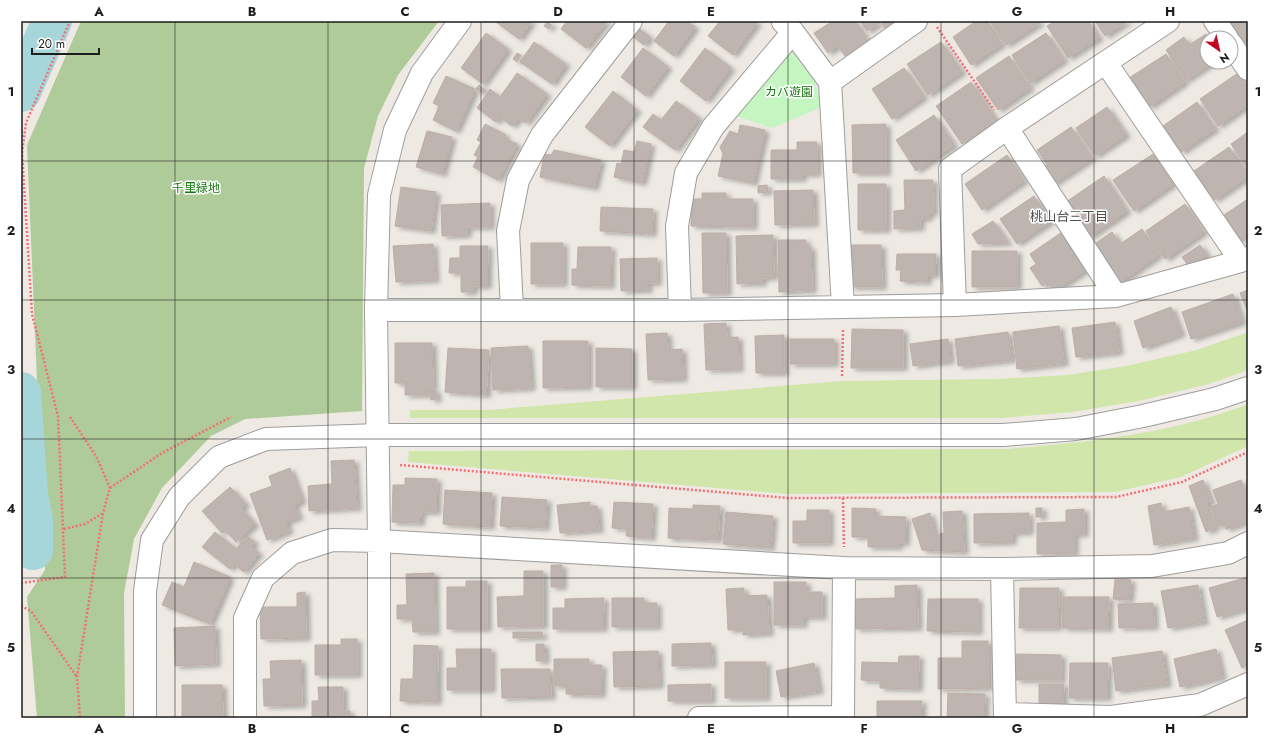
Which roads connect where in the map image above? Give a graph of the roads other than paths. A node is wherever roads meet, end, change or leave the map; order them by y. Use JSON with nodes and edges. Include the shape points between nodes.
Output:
{"nodes":[{"id":1,"x":460,"y":21,"type":"edge"},
{"id":2,"x":631,"y":21,"type":"edge"},
{"id":3,"x":1168,"y":21,"type":"edge"},
{"id":4,"x":1215,"y":21,"type":"edge"},
{"id":5,"x":925,"y":23,"type":"edge"},
{"id":6,"x":788,"y":26,"type":"edge"},
{"id":7,"x":1221,"y":30,"type":"edge"},
{"id":8,"x":1239,"y":56,"type":"edge"},
{"id":9,"x":1106,"y":63,"type":"junction"},
{"id":10,"x":1248,"y":69,"type":"edge"},
{"id":11,"x":830,"y":82,"type":"junction"},
{"id":12,"x":1007,"y":128,"type":"junction"},
{"id":13,"x":1245,"y":260,"type":"edge"},
{"id":14,"x":1116,"y":296,"type":"junction"},
{"id":15,"x":955,"y":305,"type":"junction"},
{"id":16,"x":843,"y":307,"type":"junction"},
{"id":17,"x":512,"y":309,"type":"junction"},
{"id":18,"x":376,"y":310,"type":"junction"},
{"id":19,"x":680,"y":310,"type":"junction"},
{"id":20,"x":1248,"y":388,"type":"edge"},
{"id":21,"x":378,"y":435,"type":"junction"},
{"id":22,"x":379,"y":541,"type":"junction"},
{"id":23,"x":1248,"y":543,"type":"edge"},
{"id":24,"x":844,"y":568,"type":"junction"},
{"id":25,"x":1002,"y":569,"type":"junction"},
{"id":26,"x":1248,"y":684,"type":"edge"},
{"id":27,"x":1005,"y":716,"type":"edge"},
{"id":28,"x":843,"y":717,"type":"edge"},
{"id":29,"x":145,"y":718,"type":"edge"},
{"id":30,"x":245,"y":718,"type":"edge"},
{"id":31,"x":379,"y":718,"type":"edge"},
{"id":32,"x":699,"y":718,"type":"edge"}],
"edges":[{"from":1,"to":18,"type":"street","via":[[422,73],[395,130],[379,195]]},
{"from":2,"to":17,"type":"street","via":[[542,135],[518,180],[508,231]]},
{"from":3,"to":9,"type":"street"},
{"from":4,"to":7,"type":"street"},
{"from":5,"to":11,"type":"street"},
{"from":6,"to":11,"type":"street"},
{"from":6,"to":19,"type":"street","via":[[713,127],[686,173],[677,226]]},
{"from":8,"to":10,"type":"street"},
{"from":9,"to":12,"type":"street"},
{"from":9,"to":13,"type":"street"},
{"from":11,"to":16,"type":"street"},
{"from":12,"to":14,"type":"street"},
{"from":12,"to":15,"type":"street","via":[[950,169]]},
{"from":13,"to":14,"type":"street"},
{"from":14,"to":15,"type":"street"},
{"from":15,"to":16,"type":"street"},
{"from":16,"to":19,"type":"street"},
{"from":17,"to":18,"type":"street"},
{"from":17,"to":19,"type":"street"},
{"from":18,"to":21,"type":"street"},
{"from":20,"to":21,"type":"street","via":[[1215,399],[1076,429],[1003,435]]},
{"from":21,"to":22,"type":"street"},
{"from":21,"to":29,"type":"street","via":[[266,439],[219,457],[179,497],[152,540],[146,591]]},
{"from":22,"to":24,"type":"street"},
{"from":22,"to":30,"type":"street","via":[[332,540],[292,553],[263,578],[245,618]]},
{"from":22,"to":31,"type":"street"},
{"from":23,"to":25,"type":"street","via":[[1228,553],[1152,566]]},
{"from":24,"to":25,"type":"street"},
{"from":24,"to":28,"type":"street"},
{"from":25,"to":27,"type":"street"},
{"from":26,"to":27,"type":"street","via":[[1200,705],[1111,717]]},
{"from":28,"to":32,"type":"street"}]}
